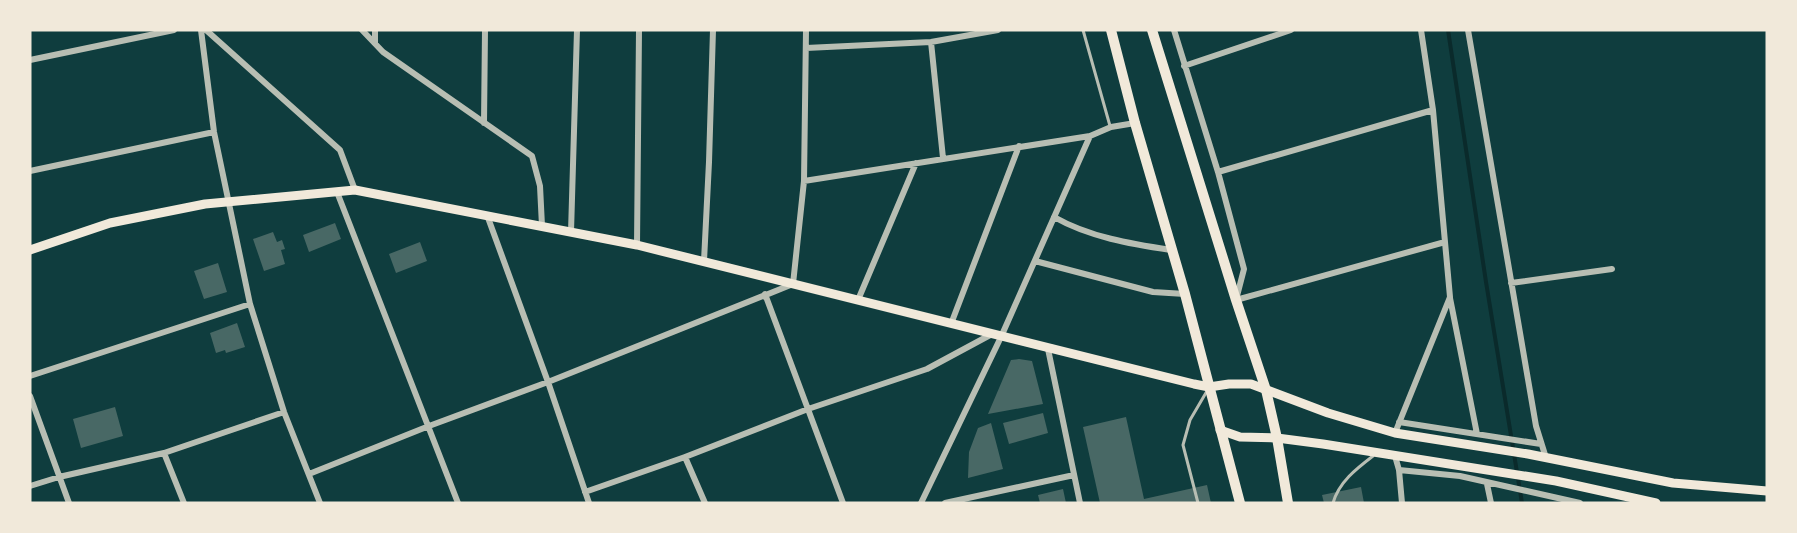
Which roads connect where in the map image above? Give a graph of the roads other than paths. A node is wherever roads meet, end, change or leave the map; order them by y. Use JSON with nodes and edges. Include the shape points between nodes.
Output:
{"nodes":[{"id":1,"x":174,"y":30,"type":"edge"},
{"id":2,"x":201,"y":30,"type":"edge"},
{"id":3,"x":206,"y":30,"type":"edge"},
{"id":4,"x":362,"y":30,"type":"edge"},
{"id":5,"x":375,"y":30,"type":"edge"},
{"id":6,"x":485,"y":30,"type":"edge"},
{"id":7,"x":577,"y":30,"type":"edge"},
{"id":8,"x":639,"y":30,"type":"edge"},
{"id":9,"x":713,"y":30,"type":"edge"},
{"id":10,"x":806,"y":30,"type":"edge"},
{"id":11,"x":998,"y":30,"type":"edge"},
{"id":12,"x":1083,"y":30,"type":"edge"},
{"id":13,"x":1111,"y":30,"type":"edge"},
{"id":14,"x":1152,"y":30,"type":"edge"},
{"id":15,"x":1174,"y":30,"type":"edge"},
{"id":16,"x":1291,"y":30,"type":"edge"},
{"id":17,"x":1421,"y":30,"type":"edge"},
{"id":18,"x":1468,"y":30,"type":"edge"},
{"id":19,"x":931,"y":42,"type":"junction"},
{"id":20,"x":375,"y":44,"type":"junction"},
{"id":21,"x":806,"y":48,"type":"junction"},
{"id":22,"x":30,"y":60,"type":"edge"},
{"id":23,"x":1184,"y":66,"type":"junction"},
{"id":24,"x":1433,"y":110,"type":"junction"},
{"id":25,"x":484,"y":123,"type":"junction"},
{"id":26,"x":1135,"y":123,"type":"junction"},
{"id":27,"x":1111,"y":127,"type":"junction"},
{"id":28,"x":214,"y":132,"type":"junction"},
{"id":29,"x":1090,"y":136,"type":"junction"},
{"id":30,"x":1019,"y":146,"type":"junction"},
{"id":31,"x":944,"y":158,"type":"junction"},
{"id":32,"x":916,"y":163,"type":"junction"},
{"id":33,"x":30,"y":171,"type":"edge"},
{"id":34,"x":1218,"y":172,"type":"junction"},
{"id":35,"x":804,"y":181,"type":"junction"},
{"id":36,"x":355,"y":190,"type":"junction"},
{"id":37,"x":337,"y":192,"type":"junction"},
{"id":38,"x":227,"y":201,"type":"junction"},
{"id":39,"x":487,"y":215,"type":"junction"},
{"id":40,"x":1054,"y":217,"type":"junction"},
{"id":41,"x":542,"y":226,"type":"junction"},
{"id":42,"x":571,"y":232,"type":"junction"},
{"id":43,"x":1445,"y":242,"type":"junction"},
{"id":44,"x":637,"y":245,"type":"junction"},
{"id":45,"x":30,"y":250,"type":"edge"},
{"id":46,"x":1171,"y":250,"type":"junction"},
{"id":47,"x":704,"y":261,"type":"junction"},
{"id":48,"x":1035,"y":261,"type":"junction"},
{"id":49,"x":1612,"y":269,"type":"dead end"},
{"id":50,"x":1511,"y":283,"type":"junction"},
{"id":51,"x":792,"y":284,"type":"junction"},
{"id":52,"x":765,"y":294,"type":"junction"},
{"id":53,"x":1185,"y":294,"type":"junction"},
{"id":54,"x":1450,"y":297,"type":"junction"},
{"id":55,"x":858,"y":300,"type":"junction"},
{"id":56,"x":1236,"y":300,"type":"junction"},
{"id":57,"x":250,"y":304,"type":"junction"},
{"id":58,"x":951,"y":324,"type":"junction"},
{"id":59,"x":997,"y":336,"type":"junction"},
{"id":60,"x":1048,"y":349,"type":"junction"},
{"id":61,"x":30,"y":376,"type":"edge"},
{"id":62,"x":548,"y":382,"type":"junction"},
{"id":63,"x":1209,"y":387,"type":"junction"},
{"id":64,"x":1266,"y":390,"type":"junction"},
{"id":65,"x":30,"y":396,"type":"edge"},
{"id":66,"x":808,"y":409,"type":"junction"},
{"id":67,"x":284,"y":412,"type":"junction"},
{"id":68,"x":1399,"y":422,"type":"junction"},
{"id":69,"x":429,"y":426,"type":"junction"},
{"id":70,"x":1220,"y":430,"type":"junction"},
{"id":71,"x":1395,"y":433,"type":"junction"},
{"id":72,"x":1477,"y":434,"type":"junction"},
{"id":73,"x":1277,"y":438,"type":"junction"},
{"id":74,"x":1542,"y":444,"type":"junction"},
{"id":75,"x":164,"y":453,"type":"junction"},
{"id":76,"x":1377,"y":453,"type":"junction"},
{"id":77,"x":1395,"y":456,"type":"junction"},
{"id":78,"x":685,"y":457,"type":"junction"},
{"id":79,"x":1546,"y":458,"type":"junction"},
{"id":80,"x":1399,"y":470,"type":"junction"},
{"id":81,"x":309,"y":474,"type":"junction"},
{"id":82,"x":1074,"y":475,"type":"junction"},
{"id":83,"x":59,"y":477,"type":"junction"},
{"id":84,"x":1488,"y":484,"type":"junction"},
{"id":85,"x":30,"y":486,"type":"edge"},
{"id":86,"x":1767,"y":491,"type":"edge"},
{"id":87,"x":585,"y":492,"type":"junction"},
{"id":88,"x":1551,"y":500,"type":"edge"},
{"id":89,"x":69,"y":503,"type":"edge"},
{"id":90,"x":184,"y":503,"type":"edge"},
{"id":91,"x":320,"y":503,"type":"edge"},
{"id":92,"x":458,"y":503,"type":"edge"},
{"id":93,"x":589,"y":503,"type":"edge"},
{"id":94,"x":705,"y":503,"type":"edge"},
{"id":95,"x":843,"y":503,"type":"edge"},
{"id":96,"x":921,"y":503,"type":"edge"},
{"id":97,"x":945,"y":503,"type":"edge"},
{"id":98,"x":1080,"y":503,"type":"edge"},
{"id":99,"x":1198,"y":503,"type":"edge"},
{"id":100,"x":1240,"y":503,"type":"edge"},
{"id":101,"x":1288,"y":503,"type":"edge"},
{"id":102,"x":1333,"y":503,"type":"edge"},
{"id":103,"x":1402,"y":503,"type":"edge"},
{"id":104,"x":1491,"y":503,"type":"edge"},
{"id":105,"x":1580,"y":503,"type":"edge"},
{"id":106,"x":1656,"y":503,"type":"edge"}],
"edges":[{"from":1,"to":22,"type":"street"},
{"from":2,"to":28,"type":"street"},
{"from":3,"to":36,"type":"street","via":[[340,150]]},
{"from":4,"to":20,"type":"street"},
{"from":5,"to":20,"type":"street"},
{"from":6,"to":25,"type":"street"},
{"from":7,"to":42,"type":"street"},
{"from":8,"to":44,"type":"street"},
{"from":9,"to":47,"type":"street"},
{"from":10,"to":21,"type":"street"},
{"from":11,"to":19,"type":"street"},
{"from":12,"to":27,"type":"lane"},
{"from":13,"to":26,"type":"highway"},
{"from":14,"to":56,"type":"highway"},
{"from":15,"to":23,"type":"street"},
{"from":16,"to":23,"type":"street"},
{"from":17,"to":24,"type":"street"},
{"from":18,"to":50,"type":"street"},
{"from":19,"to":21,"type":"street"},
{"from":19,"to":31,"type":"street"},
{"from":20,"to":25,"type":"street"},
{"from":21,"to":35,"type":"street"},
{"from":23,"to":34,"type":"street"},
{"from":24,"to":34,"type":"street"},
{"from":24,"to":43,"type":"street"},
{"from":25,"to":41,"type":"street","via":[[532,156],[540,186]]},
{"from":26,"to":27,"type":"street"},
{"from":26,"to":46,"type":"highway"},
{"from":27,"to":29,"type":"street"},
{"from":28,"to":33,"type":"street"},
{"from":28,"to":38,"type":"street"},
{"from":29,"to":30,"type":"street"},
{"from":29,"to":40,"type":"street"},
{"from":30,"to":31,"type":"street"},
{"from":30,"to":58,"type":"street"},
{"from":31,"to":32,"type":"street"},
{"from":32,"to":35,"type":"street"},
{"from":32,"to":55,"type":"street"},
{"from":34,"to":56,"type":"street","via":[[1244,269]]},
{"from":35,"to":51,"type":"street"},
{"from":36,"to":37,"type":"main road"},
{"from":36,"to":39,"type":"main road"},
{"from":37,"to":38,"type":"main road"},
{"from":37,"to":69,"type":"street"},
{"from":38,"to":45,"type":"main road","via":[[110,223]]},
{"from":38,"to":57,"type":"street"},
{"from":39,"to":41,"type":"main road"},
{"from":39,"to":62,"type":"street"},
{"from":40,"to":46,"type":"street","via":[[1131,244]]},
{"from":40,"to":48,"type":"street"},
{"from":41,"to":42,"type":"main road"},
{"from":42,"to":44,"type":"main road"},
{"from":43,"to":54,"type":"street"},
{"from":43,"to":56,"type":"street"},
{"from":44,"to":47,"type":"main road"},
{"from":46,"to":53,"type":"highway"},
{"from":47,"to":51,"type":"main road"},
{"from":48,"to":53,"type":"street","via":[[1153,292]]},
{"from":48,"to":59,"type":"street"},
{"from":49,"to":50,"type":"street"},
{"from":50,"to":74,"type":"street"},
{"from":51,"to":52,"type":"street"},
{"from":51,"to":55,"type":"main road"},
{"from":52,"to":62,"type":"street"},
{"from":52,"to":66,"type":"street"},
{"from":53,"to":63,"type":"highway"},
{"from":54,"to":68,"type":"street"},
{"from":54,"to":72,"type":"street"},
{"from":55,"to":58,"type":"main road"},
{"from":56,"to":64,"type":"highway"},
{"from":57,"to":61,"type":"street"},
{"from":57,"to":67,"type":"street"},
{"from":58,"to":59,"type":"main road"},
{"from":59,"to":60,"type":"main road"},
{"from":59,"to":66,"type":"street","via":[[927,369]]},
{"from":59,"to":96,"type":"street"},
{"from":60,"to":63,"type":"main road"},
{"from":60,"to":82,"type":"street"},
{"from":62,"to":69,"type":"street"},
{"from":62,"to":87,"type":"street"},
{"from":63,"to":64,"type":"main road","via":[[1251,384]]},
{"from":63,"to":70,"type":"highway"},
{"from":63,"to":99,"type":"lane","via":[[1190,420],[1183,445]]},
{"from":64,"to":71,"type":"main road"},
{"from":64,"to":73,"type":"highway"},
{"from":65,"to":83,"type":"street"},
{"from":66,"to":78,"type":"street"},
{"from":66,"to":95,"type":"street"},
{"from":67,"to":75,"type":"street"},
{"from":67,"to":81,"type":"street"},
{"from":68,"to":71,"type":"street"},
{"from":68,"to":72,"type":"street"},
{"from":69,"to":81,"type":"street"},
{"from":69,"to":92,"type":"street"},
{"from":70,"to":73,"type":"main road","via":[[1240,437]]},
{"from":70,"to":100,"type":"highway"},
{"from":71,"to":79,"type":"main road"},
{"from":72,"to":74,"type":"street"},
{"from":73,"to":76,"type":"main road"},
{"from":73,"to":101,"type":"highway"},
{"from":74,"to":79,"type":"street"},
{"from":75,"to":83,"type":"street"},
{"from":75,"to":90,"type":"street"},
{"from":76,"to":77,"type":"main road"},
{"from":76,"to":102,"type":"lane","via":[[1352,472],[1336,491]]},
{"from":77,"to":80,"type":"street"},
{"from":77,"to":106,"type":"main road","via":[[1556,481]]},
{"from":78,"to":87,"type":"street"},
{"from":78,"to":94,"type":"street"},
{"from":79,"to":86,"type":"main road","via":[[1673,483]]},
{"from":80,"to":84,"type":"street","via":[[1460,476]]},
{"from":80,"to":103,"type":"street"},
{"from":81,"to":91,"type":"street"},
{"from":82,"to":97,"type":"street"},
{"from":82,"to":98,"type":"street"},
{"from":83,"to":85,"type":"street"},
{"from":83,"to":89,"type":"street"},
{"from":84,"to":88,"type":"street","via":[[1532,492]]},
{"from":84,"to":104,"type":"street"},
{"from":87,"to":93,"type":"street"},
{"from":88,"to":105,"type":"street"}]}
